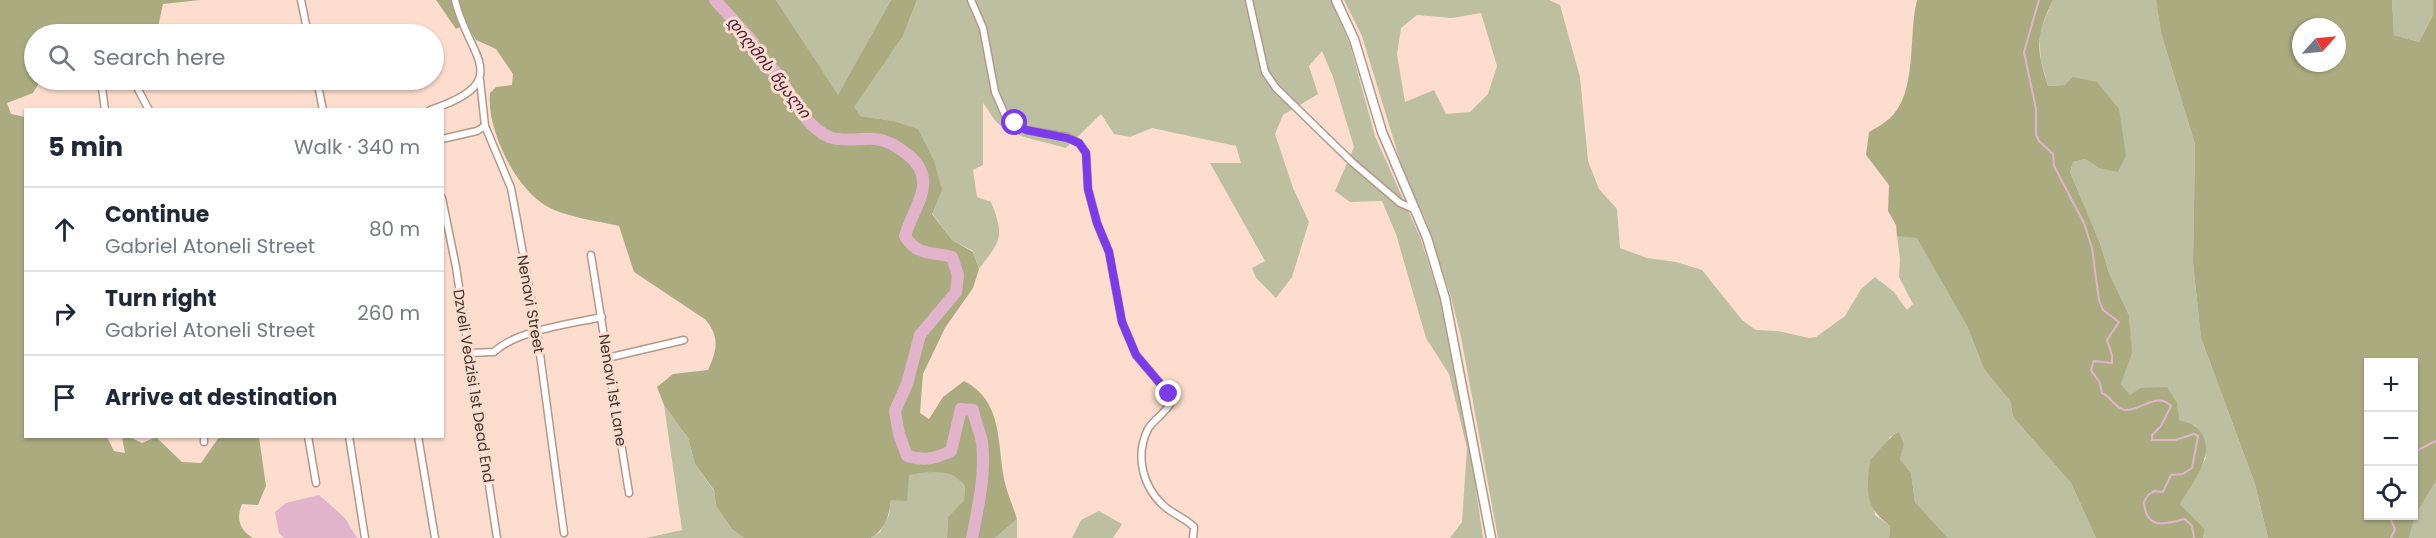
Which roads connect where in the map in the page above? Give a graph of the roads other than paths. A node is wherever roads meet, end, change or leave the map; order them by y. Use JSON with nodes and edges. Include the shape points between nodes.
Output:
{"nodes":[{"id":1,"x":301,"y":0,"type":"edge"},
{"id":2,"x":455,"y":0,"type":"edge"},
{"id":3,"x":971,"y":0,"type":"edge"},
{"id":4,"x":1249,"y":0,"type":"edge"},
{"id":5,"x":1336,"y":0,"type":"edge"},
{"id":6,"x":306,"y":24,"type":"edge"},
{"id":7,"x":480,"y":80,"type":"junction"},
{"id":8,"x":102,"y":90,"type":"edge"},
{"id":9,"x":138,"y":90,"type":"edge"},
{"id":10,"x":319,"y":90,"type":"edge"},
{"id":11,"x":105,"y":108,"type":"edge"},
{"id":12,"x":147,"y":108,"type":"edge"},
{"id":13,"x":322,"y":108,"type":"edge"},
{"id":14,"x":435,"y":108,"type":"edge"},
{"id":15,"x":484,"y":126,"type":"junction"},
{"id":16,"x":444,"y":139,"type":"edge"},
{"id":17,"x":444,"y":208,"type":"edge"},
{"id":18,"x":1414,"y":209,"type":"junction"},
{"id":19,"x":591,"y":255,"type":"dead end"},
{"id":20,"x":602,"y":317,"type":"junction"},
{"id":21,"x":537,"y":332,"type":"junction"},
{"id":22,"x":684,"y":340,"type":"dead end"},
{"id":23,"x":469,"y":353,"type":"junction"},
{"id":24,"x":607,"y":358,"type":"junction"},
{"id":25,"x":308,"y":438,"type":"edge"},
{"id":26,"x":349,"y":438,"type":"edge"},
{"id":27,"x":418,"y":438,"type":"edge"},
{"id":28,"x":316,"y":483,"type":"dead end"},
{"id":29,"x":629,"y":493,"type":"dead end"},
{"id":30,"x":564,"y":533,"type":"dead end"},
{"id":31,"x":365,"y":538,"type":"edge"},
{"id":32,"x":435,"y":538,"type":"edge"},
{"id":33,"x":497,"y":538,"type":"edge"},
{"id":34,"x":1193,"y":538,"type":"edge"},
{"id":35,"x":1491,"y":538,"type":"edge"}],
"edges":[{"from":1,"to":6,"type":"street"},
{"from":2,"to":7,"type":"street","name":"Nenavi Street","via":[[459,18],[481,63]]},
{"from":3,"to":34,"type":"street","via":[[984,28],[995,92],[1005,115],[1026,130],[1079,143],[1086,153],[1088,189],[1111,259],[1122,322],[1136,355],[1172,401],[1150,425],[1143,441],[1142,468],[1163,505],[1194,527]]},
{"from":4,"to":18,"type":"street","via":[[1265,72],[1276,88],[1352,162],[1400,203]]},
{"from":5,"to":18,"type":"street","via":[[1354,39],[1382,132]]},
{"from":7,"to":14,"type":"street","via":[[455,99]]},
{"from":7,"to":15,"type":"street","name":"Nenavi Street"},
{"from":8,"to":11,"type":"street"},
{"from":9,"to":12,"type":"street"},
{"from":10,"to":13,"type":"street"},
{"from":15,"to":16,"type":"street"},
{"from":15,"to":21,"type":"street","name":"Nenavi Street","via":[[510,188]]},
{"from":17,"to":23,"type":"street","name":"Dzveli Vedzisi 1st Dead End"},
{"from":18,"to":35,"type":"street","via":[[1445,298]]},
{"from":19,"to":20,"type":"street"},
{"from":20,"to":21,"type":"street","name":"Nenavi 1st Lane"},
{"from":20,"to":24,"type":"street","name":"Nenavi 1st Lane"},
{"from":21,"to":23,"type":"street","name":"Nenavi 1st Lane","via":[[494,352]]},
{"from":21,"to":30,"type":"street","name":"Nenavi Street"},
{"from":22,"to":24,"type":"street"},
{"from":23,"to":33,"type":"street","name":"Dzveli Vedzisi 1st Dead End"},
{"from":24,"to":29,"type":"street","name":"Nenavi 1st Lane"},
{"from":25,"to":28,"type":"street"},
{"from":26,"to":31,"type":"street"},
{"from":27,"to":32,"type":"street"}]}
